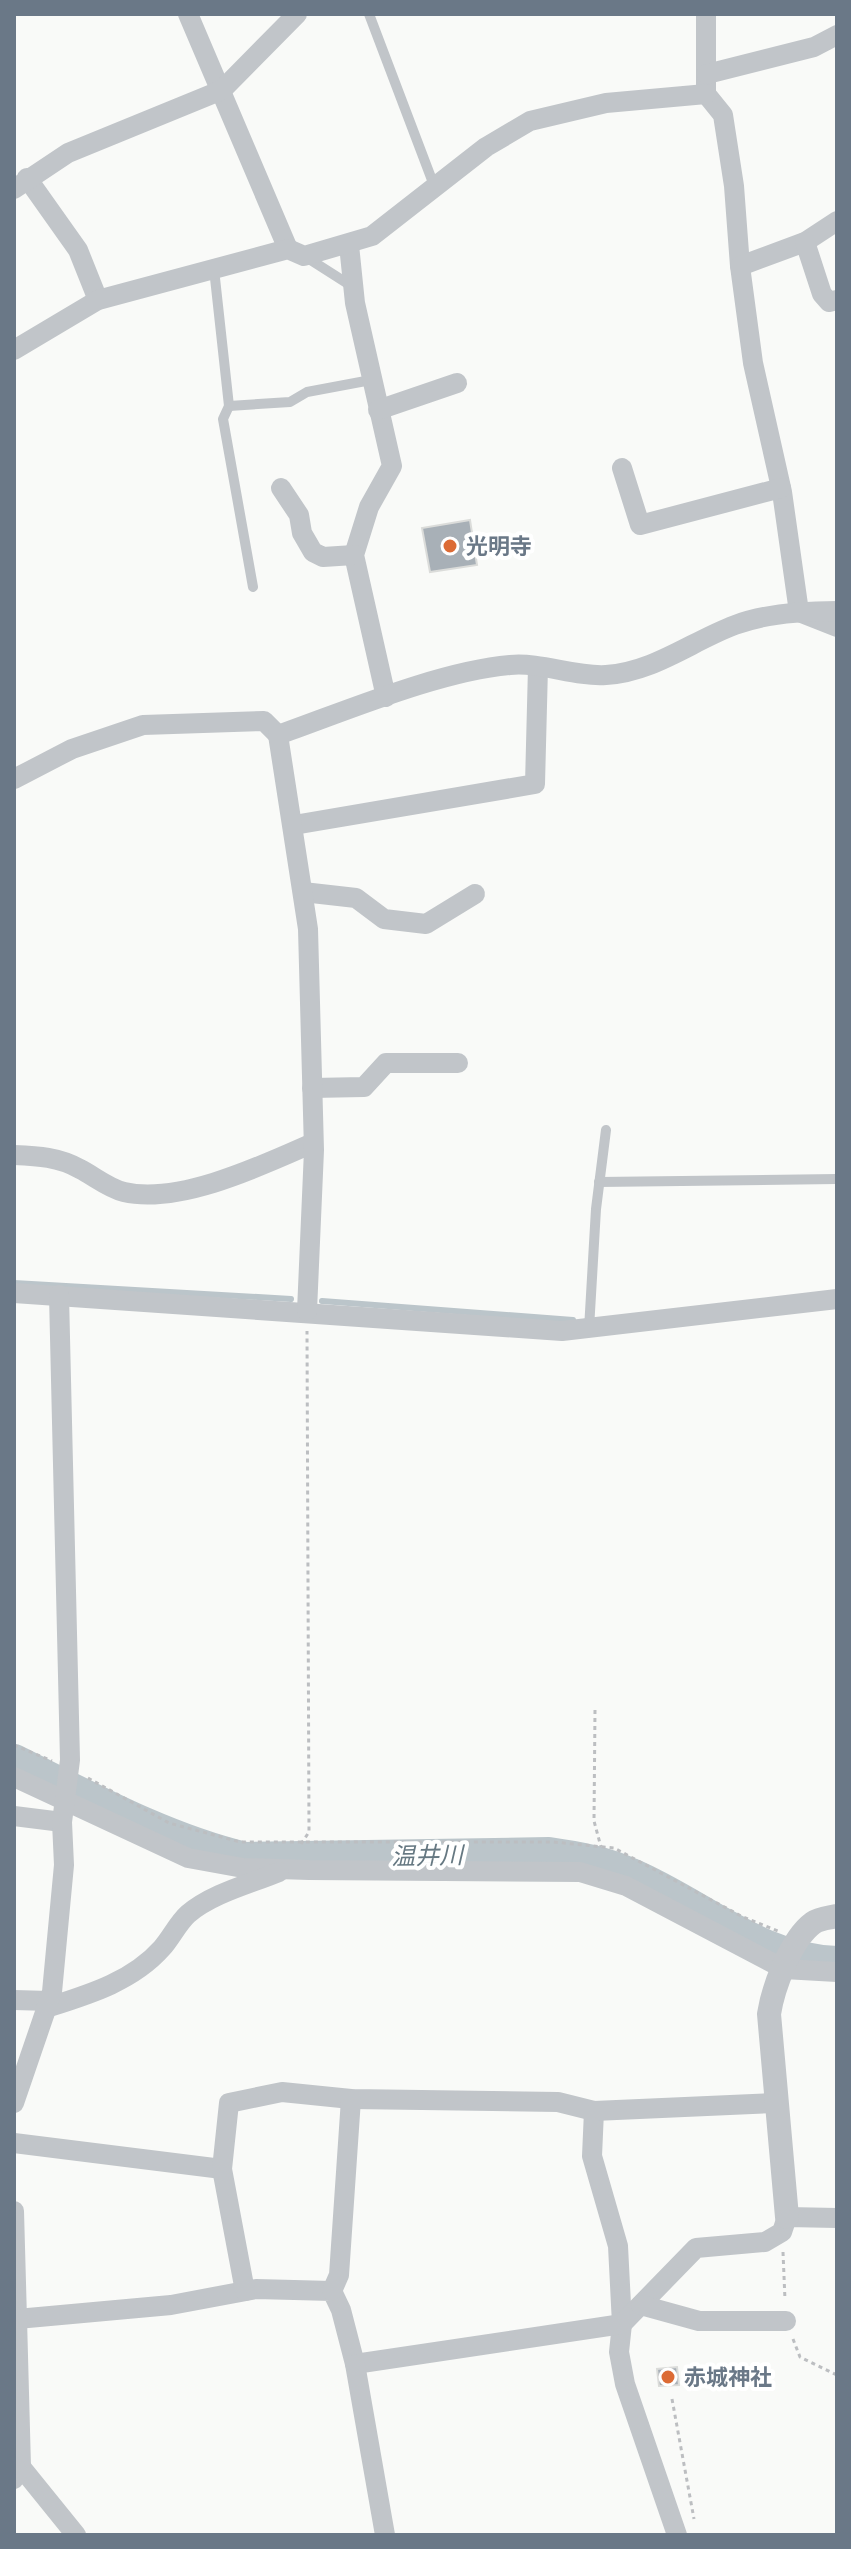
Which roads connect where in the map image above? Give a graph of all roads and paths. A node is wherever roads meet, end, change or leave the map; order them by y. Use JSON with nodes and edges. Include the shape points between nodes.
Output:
{"nodes":[{"id":1,"x":188,"y":14,"type":"edge"},
{"id":2,"x":297,"y":14,"type":"edge"},
{"id":3,"x":369,"y":14,"type":"edge"},
{"id":4,"x":706,"y":14,"type":"edge"},
{"id":5,"x":837,"y":35,"type":"edge"},
{"id":6,"x":707,"y":84,"type":"junction"},
{"id":7,"x":222,"y":90,"type":"junction"},
{"id":8,"x":20,"y":184,"type":"edge"},
{"id":9,"x":435,"y":188,"type":"junction"},
{"id":10,"x":837,"y":221,"type":"edge"},
{"id":11,"x":805,"y":242,"type":"junction"},
{"id":12,"x":349,"y":245,"type":"junction"},
{"id":13,"x":296,"y":253,"type":"junction"},
{"id":14,"x":740,"y":266,"type":"junction"},
{"id":15,"x":214,"y":267,"type":"junction"},
{"id":16,"x":354,"y":287,"type":"junction"},
{"id":17,"x":98,"y":300,"type":"junction"},
{"id":18,"x":837,"y":300,"type":"edge"},
{"id":19,"x":14,"y":350,"type":"edge"},
{"id":20,"x":371,"y":380,"type":"junction"},
{"id":21,"x":457,"y":383,"type":"dead end"},
{"id":22,"x":229,"y":406,"type":"junction"},
{"id":23,"x":378,"y":410,"type":"junction"},
{"id":24,"x":622,"y":468,"type":"dead end"},
{"id":25,"x":281,"y":488,"type":"dead end"},
{"id":26,"x":781,"y":488,"type":"junction"},
{"id":27,"x":354,"y":555,"type":"junction"},
{"id":28,"x":253,"y":587,"type":"dead end"},
{"id":29,"x":837,"y":611,"type":"edge"},
{"id":30,"x":799,"y":612,"type":"junction"},
{"id":31,"x":837,"y":627,"type":"edge"},
{"id":32,"x":538,"y":667,"type":"junction"},
{"id":33,"x":386,"y":697,"type":"junction"},
{"id":34,"x":278,"y":735,"type":"junction"},
{"id":35,"x":14,"y":779,"type":"edge"},
{"id":36,"x":294,"y":825,"type":"junction"},
{"id":37,"x":303,"y":892,"type":"junction"},
{"id":38,"x":475,"y":894,"type":"dead end"},
{"id":39,"x":458,"y":1063,"type":"dead end"},
{"id":40,"x":312,"y":1088,"type":"junction"},
{"id":41,"x":606,"y":1130,"type":"dead end"},
{"id":42,"x":313,"y":1143,"type":"junction"},
{"id":43,"x":14,"y":1155,"type":"edge"},
{"id":44,"x":837,"y":1179,"type":"edge"},
{"id":45,"x":599,"y":1182,"type":"junction"},
{"id":46,"x":14,"y":1293,"type":"edge"},
{"id":47,"x":59,"y":1295,"type":"junction"},
{"id":48,"x":837,"y":1299,"type":"edge"},
{"id":49,"x":307,"y":1311,"type":"junction"},
{"id":50,"x":589,"y":1329,"type":"junction"},
{"id":51,"x":595,"y":1710,"type":"dead end"},
{"id":52,"x":14,"y":1745,"type":"edge"},
{"id":53,"x":69,"y":1771,"type":"junction"},
{"id":54,"x":14,"y":1777,"type":"edge"},
{"id":55,"x":66,"y":1807,"type":"junction"},
{"id":56,"x":14,"y":1816,"type":"edge"},
{"id":57,"x":301,"y":1844,"type":"junction"},
{"id":58,"x":601,"y":1847,"type":"junction"},
{"id":59,"x":285,"y":1869,"type":"junction"},
{"id":60,"x":837,"y":1916,"type":"edge"},
{"id":61,"x":792,"y":1953,"type":"junction"},
{"id":62,"x":837,"y":1972,"type":"edge"},
{"id":63,"x":14,"y":2000,"type":"edge"},
{"id":64,"x":48,"y":2005,"type":"junction"},
{"id":65,"x":351,"y":2099,"type":"junction"},
{"id":66,"x":14,"y":2103,"type":"edge"},
{"id":67,"x":775,"y":2103,"type":"junction"},
{"id":68,"x":594,"y":2111,"type":"junction"},
{"id":69,"x":14,"y":2143,"type":"edge"},
{"id":70,"x":222,"y":2169,"type":"junction"},
{"id":71,"x":14,"y":2197,"type":"edge"},
{"id":72,"x":14,"y":2211,"type":"edge"},
{"id":73,"x":787,"y":2217,"type":"junction"},
{"id":74,"x":837,"y":2218,"type":"edge"},
{"id":75,"x":245,"y":2291,"type":"junction"},
{"id":76,"x":332,"y":2291,"type":"junction"},
{"id":77,"x":641,"y":2305,"type":"junction"},
{"id":78,"x":17,"y":2319,"type":"junction"},
{"id":79,"x":786,"y":2321,"type":"dead end"},
{"id":80,"x":622,"y":2324,"type":"junction"},
{"id":81,"x":355,"y":2364,"type":"junction"},
{"id":82,"x":672,"y":2399,"type":"dead end"},
{"id":83,"x":16,"y":2470,"type":"edge"},
{"id":84,"x":694,"y":2520,"type":"dead end"},
{"id":85,"x":76,"y":2535,"type":"edge"},
{"id":86,"x":385,"y":2535,"type":"edge"},
{"id":87,"x":677,"y":2535,"type":"edge"}],
"edges":[{"from":1,"to":7,"type":"street"},
{"from":2,"to":7,"type":"street"},
{"from":3,"to":9,"type":"lane"},
{"from":4,"to":6,"type":"street"},
{"from":5,"to":6,"type":"street"},
{"from":6,"to":9,"type":"street","via":[[530,121],[511,129]]},
{"from":6,"to":14,"type":"street","via":[[723,115]]},
{"from":7,"to":8,"type":"street","via":[[102,137]]},
{"from":7,"to":13,"type":"street"},
{"from":8,"to":17,"type":"street","via":[[78,250]]},
{"from":9,"to":12,"type":"street","via":[[372,236]]},
{"from":10,"to":11,"type":"street"},
{"from":11,"to":14,"type":"street"},
{"from":11,"to":18,"type":"street","via":[[822,294],[829,302]]},
{"from":12,"to":13,"type":"street"},
{"from":12,"to":16,"type":"street"},
{"from":13,"to":15,"type":"street"},
{"from":13,"to":16,"type":"lane"},
{"from":14,"to":26,"type":"street","via":[[753,363]]},
{"from":15,"to":17,"type":"street"},
{"from":15,"to":22,"type":"lane"},
{"from":16,"to":20,"type":"street"},
{"from":17,"to":19,"type":"street"},
{"from":20,"to":22,"type":"lane","via":[[307,392],[290,402]]},
{"from":20,"to":23,"type":"street"},
{"from":21,"to":23,"type":"street"},
{"from":22,"to":28,"type":"lane","via":[[223,419]]},
{"from":23,"to":27,"type":"street","via":[[392,466],[369,507]]},
{"from":24,"to":26,"type":"street","via":[[640,525]]},
{"from":25,"to":27,"type":"street","via":[[299,515],[313,552],[323,557]]},
{"from":26,"to":30,"type":"street"},
{"from":27,"to":33,"type":"street"},
{"from":29,"to":30,"type":"street"},
{"from":30,"to":31,"type":"street"},
{"from":30,"to":32,"type":"street","via":[[736,625],[656,664],[606,675]]},
{"from":32,"to":33,"type":"street","via":[[485,668]]},
{"from":32,"to":36,"type":"street","via":[[535,784]]},
{"from":33,"to":34,"type":"street"},
{"from":34,"to":35,"type":"street","via":[[264,721],[143,725],[72,749]]},
{"from":34,"to":36,"type":"street"},
{"from":36,"to":37,"type":"street"},
{"from":37,"to":38,"type":"street","via":[[356,898],[384,919],[426,924]]},
{"from":37,"to":40,"type":"street"},
{"from":39,"to":40,"type":"street","via":[[386,1063],[364,1087]]},
{"from":40,"to":42,"type":"street"},
{"from":41,"to":45,"type":"lane"},
{"from":42,"to":43,"type":"street","via":[[205,1184],[141,1195],[120,1191],[51,1157]]},
{"from":42,"to":49,"type":"street"},
{"from":44,"to":45,"type":"lane"},
{"from":45,"to":50,"type":"lane"},
{"from":46,"to":47,"type":"street"},
{"from":47,"to":49,"type":"street"},
{"from":47,"to":53,"type":"street"},
{"from":48,"to":50,"type":"street"},
{"from":49,"to":50,"type":"street"},
{"from":49,"to":57,"type":"path","via":[[309,1832]]},
{"from":51,"to":58,"type":"path","via":[[594,1821]]},
{"from":52,"to":53,"type":"path"},
{"from":53,"to":55,"type":"street"},
{"from":53,"to":57,"type":"path","via":[[169,1823],[240,1842]]},
{"from":54,"to":55,"type":"street"},
{"from":55,"to":56,"type":"street"},
{"from":55,"to":59,"type":"street","via":[[188,1858]]},
{"from":55,"to":64,"type":"street"},
{"from":57,"to":58,"type":"path","via":[[553,1842]]},
{"from":58,"to":61,"type":"path","via":[[628,1854],[743,1917]]},
{"from":59,"to":61,"type":"street","via":[[580,1872]]},
{"from":59,"to":64,"type":"street","via":[[187,1915],[160,1950],[133,1973],[95,1993]]},
{"from":60,"to":61,"type":"street","via":[[817,1920]]},
{"from":61,"to":62,"type":"street"},
{"from":61,"to":67,"type":"street","via":[[773,1989],[769,2014]]},
{"from":63,"to":64,"type":"street"},
{"from":64,"to":66,"type":"street"},
{"from":65,"to":68,"type":"street","via":[[558,2102]]},
{"from":65,"to":70,"type":"street","via":[[282,2092],[229,2103]]},
{"from":65,"to":76,"type":"street","via":[[339,2275]]},
{"from":67,"to":68,"type":"street"},
{"from":67,"to":73,"type":"street"},
{"from":68,"to":80,"type":"street","via":[[592,2156],[618,2246]]},
{"from":69,"to":70,"type":"street"},
{"from":70,"to":75,"type":"street"},
{"from":71,"to":72,"type":"street"},
{"from":72,"to":78,"type":"street"},
{"from":73,"to":74,"type":"street"},
{"from":73,"to":77,"type":"street","via":[[782,2232],[765,2242],[696,2248]]},
{"from":75,"to":76,"type":"street"},
{"from":75,"to":78,"type":"street","via":[[171,2305]]},
{"from":76,"to":81,"type":"street"},
{"from":77,"to":79,"type":"street","via":[[699,2321]]},
{"from":77,"to":80,"type":"street"},
{"from":78,"to":83,"type":"street"},
{"from":80,"to":81,"type":"street"},
{"from":80,"to":87,"type":"street","via":[[619,2352],[625,2384]]},
{"from":81,"to":86,"type":"street"},
{"from":82,"to":84,"type":"path"},
{"from":83,"to":85,"type":"street"}]}
